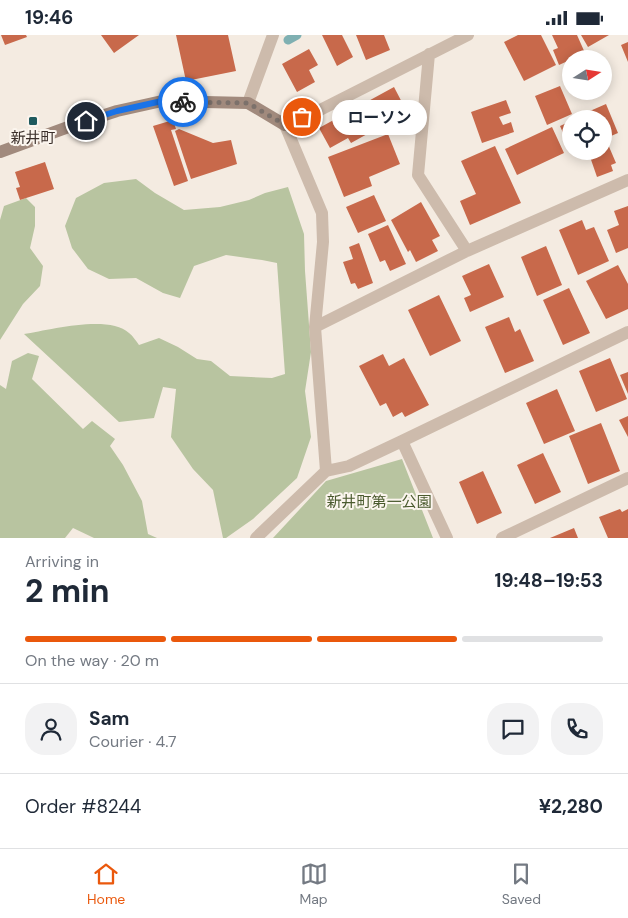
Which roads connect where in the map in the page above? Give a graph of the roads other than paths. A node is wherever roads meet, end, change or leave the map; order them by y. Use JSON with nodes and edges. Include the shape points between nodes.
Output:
{"nodes":[{"id":1,"x":273,"y":35,"type":"edge"},
{"id":2,"x":468,"y":35,"type":"edge"},
{"id":3,"x":430,"y":54,"type":"junction"},
{"id":4,"x":248,"y":103,"type":"junction"},
{"id":5,"x":285,"y":125,"type":"junction"},
{"id":6,"x":0,"y":152,"type":"edge"},
{"id":7,"x":628,"y":180,"type":"edge"},
{"id":8,"x":467,"y":251,"type":"junction"},
{"id":9,"x":316,"y":327,"type":"junction"},
{"id":10,"x":628,"y":332,"type":"edge"},
{"id":11,"x":402,"y":441,"type":"junction"},
{"id":12,"x":326,"y":471,"type":"junction"},
{"id":13,"x":628,"y":479,"type":"edge"},
{"id":14,"x":256,"y":538,"type":"edge"},
{"id":15,"x":447,"y":538,"type":"edge"},
{"id":16,"x":502,"y":538,"type":"edge"}],
"edges":[{"from":1,"to":4,"type":"street"},
{"from":2,"to":3,"type":"street"},
{"from":3,"to":5,"type":"street"},
{"from":3,"to":8,"type":"street","via":[[418,175]]},
{"from":4,"to":5,"type":"street"},
{"from":4,"to":6,"type":"street","via":[[162,101],[117,111]]},
{"from":5,"to":9,"type":"street","via":[[322,213]]},
{"from":7,"to":8,"type":"street"},
{"from":8,"to":9,"type":"street"},
{"from":9,"to":12,"type":"street"},
{"from":10,"to":11,"type":"street"},
{"from":11,"to":12,"type":"street","via":[[349,466]]},
{"from":11,"to":15,"type":"street"},
{"from":12,"to":14,"type":"street"},
{"from":13,"to":16,"type":"street"}]}
